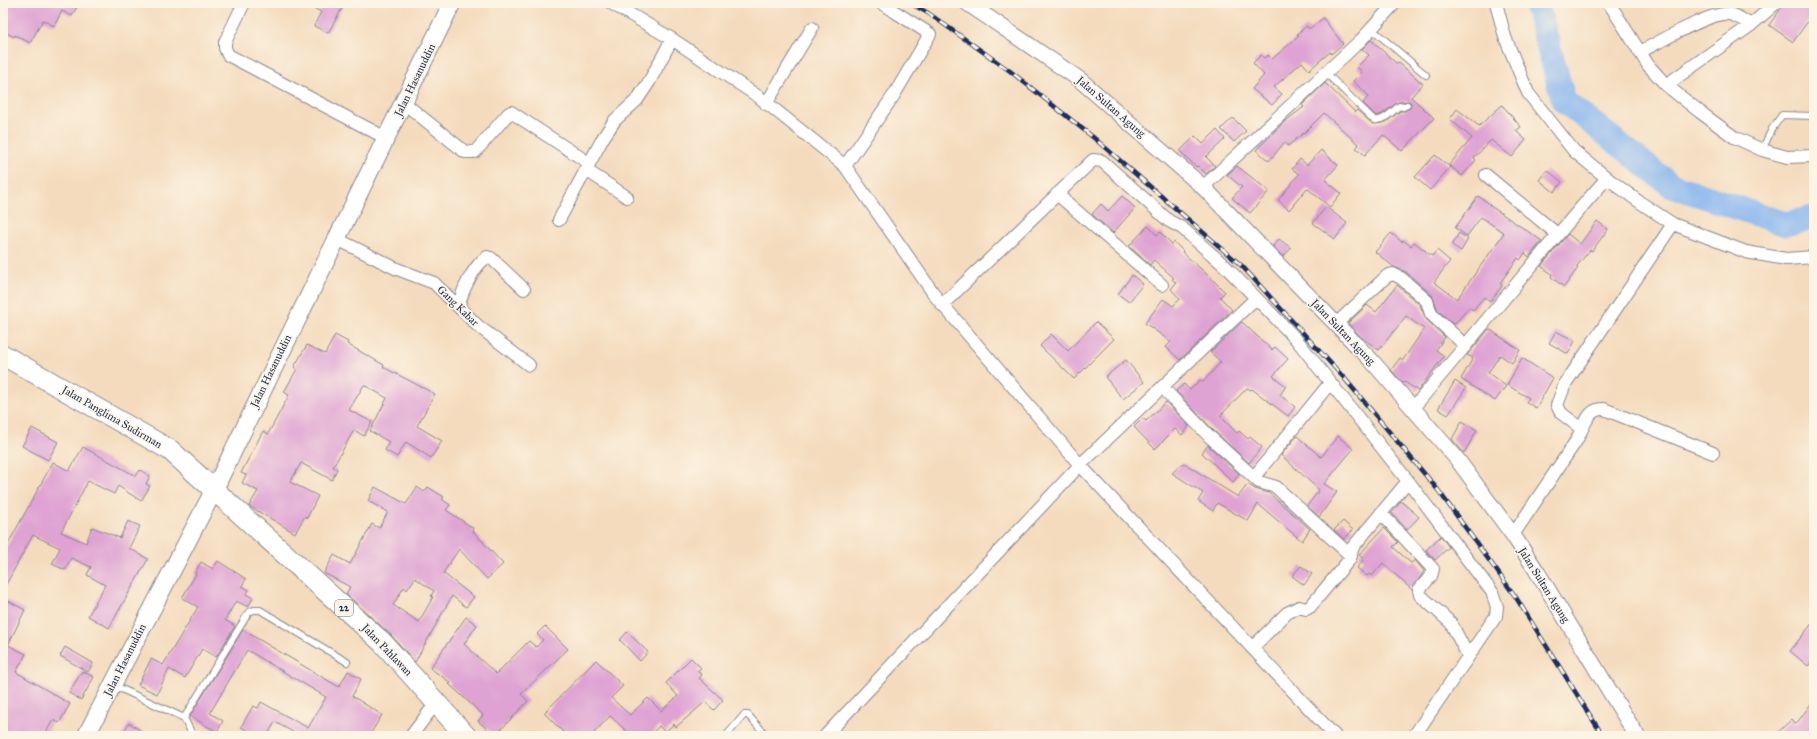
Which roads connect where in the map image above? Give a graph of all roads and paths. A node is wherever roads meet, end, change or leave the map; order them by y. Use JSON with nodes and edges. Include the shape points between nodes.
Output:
{"nodes":[{"id":1,"x":244,"y":3,"type":"edge"},
{"id":2,"x":452,"y":3,"type":"edge"},
{"id":3,"x":611,"y":3,"type":"edge"},
{"id":4,"x":882,"y":3,"type":"edge"},
{"id":5,"x":967,"y":3,"type":"edge"},
{"id":6,"x":1395,"y":3,"type":"edge"},
{"id":7,"x":1496,"y":3,"type":"edge"},
{"id":8,"x":1609,"y":3,"type":"edge"},
{"id":9,"x":1776,"y":3,"type":"edge"},
{"id":10,"x":1751,"y":25,"type":"junction"},
{"id":11,"x":812,"y":28,"type":"dead end"},
{"id":12,"x":1372,"y":29,"type":"junction"},
{"id":13,"x":672,"y":39,"type":"junction"},
{"id":14,"x":1640,"y":52,"type":"junction"},
{"id":15,"x":1326,"y":73,"type":"junction"},
{"id":16,"x":1426,"y":75,"type":"dead end"},
{"id":17,"x":1666,"y":85,"type":"junction"},
{"id":18,"x":404,"y":103,"type":"junction"},
{"id":19,"x":766,"y":104,"type":"junction"},
{"id":20,"x":1407,"y":105,"type":"dead end"},
{"id":21,"x":1814,"y":116,"type":"edge"},
{"id":22,"x":386,"y":138,"type":"junction"},
{"id":23,"x":1762,"y":150,"type":"junction"},
{"id":24,"x":1814,"y":156,"type":"edge"},
{"id":25,"x":587,"y":166,"type":"junction"},
{"id":26,"x":845,"y":166,"type":"junction"},
{"id":27,"x":1486,"y":175,"type":"dead end"},
{"id":28,"x":1607,"y":178,"type":"junction"},
{"id":29,"x":1203,"y":187,"type":"junction"},
{"id":30,"x":1057,"y":194,"type":"junction"},
{"id":31,"x":627,"y":197,"type":"dead end"},
{"id":32,"x":559,"y":220,"type":"dead end"},
{"id":33,"x":1673,"y":224,"type":"junction"},
{"id":34,"x":1557,"y":234,"type":"junction"},
{"id":35,"x":336,"y":239,"type":"junction"},
{"id":36,"x":1814,"y":257,"type":"edge"},
{"id":37,"x":1162,"y":285,"type":"dead end"},
{"id":38,"x":524,"y":289,"type":"dead end"},
{"id":39,"x":1255,"y":299,"type":"junction"},
{"id":40,"x":939,"y":301,"type":"junction"},
{"id":41,"x":459,"y":307,"type":"junction"},
{"id":42,"x":1336,"y":324,"type":"junction"},
{"id":43,"x":1466,"y":346,"type":"junction"},
{"id":44,"x":3,"y":355,"type":"edge"},
{"id":45,"x":529,"y":365,"type":"dead end"},
{"id":46,"x":1330,"y":383,"type":"junction"},
{"id":47,"x":1162,"y":387,"type":"junction"},
{"id":48,"x":1413,"y":408,"type":"junction"},
{"id":49,"x":1582,"y":429,"type":"junction"},
{"id":50,"x":1713,"y":453,"type":"dead end"},
{"id":51,"x":1080,"y":465,"type":"junction"},
{"id":52,"x":1254,"y":478,"type":"junction"},
{"id":53,"x":1408,"y":481,"type":"junction"},
{"id":54,"x":214,"y":490,"type":"junction"},
{"id":55,"x":1381,"y":513,"type":"junction"},
{"id":56,"x":1512,"y":535,"type":"junction"},
{"id":57,"x":1351,"y":556,"type":"junction"},
{"id":58,"x":1252,"y":648,"type":"junction"},
{"id":59,"x":1468,"y":656,"type":"junction"},
{"id":60,"x":348,"y":662,"type":"dead end"},
{"id":61,"x":113,"y":685,"type":"junction"},
{"id":62,"x":436,"y":703,"type":"junction"},
{"id":63,"x":184,"y":718,"type":"junction"},
{"id":64,"x":86,"y":736,"type":"edge"},
{"id":65,"x":193,"y":736,"type":"edge"},
{"id":66,"x":411,"y":736,"type":"edge"},
{"id":67,"x":466,"y":736,"type":"edge"},
{"id":68,"x":726,"y":736,"type":"edge"},
{"id":69,"x":768,"y":736,"type":"edge"},
{"id":70,"x":825,"y":736,"type":"edge"},
{"id":71,"x":1335,"y":736,"type":"edge"},
{"id":72,"x":1414,"y":736,"type":"edge"},
{"id":73,"x":1637,"y":736,"type":"edge"}],
"edges":[{"from":1,"to":22,"type":"street","via":[[225,42],[228,55]]},
{"from":2,"to":18,"type":"main road","name":"Jalan Hasanuddin"},
{"from":3,"to":13,"type":"street"},
{"from":4,"to":26,"type":"street","via":[[930,34],[894,95]]},
{"from":5,"to":29,"type":"street","name":"Jalan Sultan Agung","via":[[1079,79]]},
{"from":6,"to":12,"type":"street"},
{"from":7,"to":28,"type":"street","via":[[1505,37],[1528,93],[1574,151]]},
{"from":8,"to":14,"type":"street"},
{"from":9,"to":10,"type":"street"},
{"from":10,"to":14,"type":"street","via":[[1737,16],[1727,14],[1710,17]]},
{"from":10,"to":17,"type":"street"},
{"from":11,"to":19,"type":"street"},
{"from":12,"to":15,"type":"street"},
{"from":12,"to":16,"type":"lane"},
{"from":13,"to":19,"type":"street"},
{"from":13,"to":25,"type":"street","via":[[637,100],[615,120]]},
{"from":14,"to":17,"type":"street"},
{"from":15,"to":20,"type":"lane","via":[[1374,120],[1378,121],[1398,106]]},
{"from":15,"to":29,"type":"street"},
{"from":17,"to":23,"type":"street","via":[[1734,137]]},
{"from":18,"to":22,"type":"main road","name":"Jalan Hasanuddin"},
{"from":18,"to":25,"type":"street","via":[[465,152],[475,152],[511,112]]},
{"from":19,"to":26,"type":"street"},
{"from":21,"to":23,"type":"lane","via":[[1782,115]]},
{"from":22,"to":35,"type":"main road","name":"Jalan Hasanuddin"},
{"from":23,"to":24,"type":"street","via":[[1787,157]]},
{"from":25,"to":31,"type":"street"},
{"from":25,"to":32,"type":"street"},
{"from":26,"to":40,"type":"street"},
{"from":27,"to":34,"type":"street"},
{"from":28,"to":33,"type":"street"},
{"from":28,"to":34,"type":"street"},
{"from":29,"to":42,"type":"street","name":"Jalan Sultan Agung"},
{"from":30,"to":37,"type":"street"},
{"from":30,"to":39,"type":"street","via":[[1093,160],[1102,160],[1169,221],[1182,228],[1225,266]]},
{"from":30,"to":40,"type":"street"},
{"from":33,"to":36,"type":"street","via":[[1746,252],[1786,260]]},
{"from":33,"to":49,"type":"street","via":[[1559,396],[1557,405],[1561,413]]},
{"from":34,"to":43,"type":"street"},
{"from":35,"to":41,"type":"street","name":"Gang Kabar","via":[[434,283]]},
{"from":35,"to":54,"type":"main road","name":"Jalan Hasanuddin"},
{"from":38,"to":41,"type":"street","via":[[487,257],[479,264],[462,291]]},
{"from":39,"to":46,"type":"street","via":[[1296,339]]},
{"from":39,"to":47,"type":"street"},
{"from":40,"to":51,"type":"street"},
{"from":41,"to":45,"type":"street","name":"Gang Kabar","via":[[478,326]]},
{"from":42,"to":43,"type":"street","via":[[1387,276],[1393,274],[1427,301],[1431,314]]},
{"from":42,"to":48,"type":"street","name":"Jalan Sultan Agung"},
{"from":43,"to":48,"type":"street"},
{"from":44,"to":54,"type":"highway","name":"Jalan Panglima Sudirman","number":"22","via":[[170,450]]},
{"from":46,"to":52,"type":"street"},
{"from":46,"to":53,"type":"street"},
{"from":47,"to":51,"type":"street"},
{"from":47,"to":52,"type":"street"},
{"from":48,"to":56,"type":"street","name":"Jalan Sultan Agung","via":[[1457,459]]},
{"from":49,"to":50,"type":"street","via":[[1588,416],[1598,409],[1604,409]]},
{"from":49,"to":56,"type":"street"},
{"from":51,"to":58,"type":"street"},
{"from":51,"to":70,"type":"street"},
{"from":52,"to":57,"type":"street","via":[[1276,487]]},
{"from":53,"to":55,"type":"street"},
{"from":53,"to":59,"type":"street","via":[[1492,592],[1497,607],[1496,616]]},
{"from":54,"to":61,"type":"main road","name":"Jalan Hasanuddin"},
{"from":54,"to":62,"type":"highway","name":"Jalan Pahlawan","number":"22","via":[[383,643]]},
{"from":55,"to":57,"type":"street","via":[[1353,547]]},
{"from":55,"to":59,"type":"street","via":[[1433,569],[1431,576],[1419,590],[1420,595],[1451,623]]},
{"from":56,"to":73,"type":"street","name":"Jalan Sultan Agung"},
{"from":57,"to":58,"type":"street","via":[[1310,607],[1299,607],[1291,611]]},
{"from":58,"to":71,"type":"street"},
{"from":59,"to":72,"type":"street"},
{"from":60,"to":63,"type":"lane","via":[[260,610],[254,610],[249,612]]},
{"from":61,"to":63,"type":"lane"},
{"from":61,"to":64,"type":"main road","name":"Jalan Hasanuddin"},
{"from":62,"to":66,"type":"street"},
{"from":62,"to":67,"type":"highway","name":"Jalan Pahlawan","number":"22"},
{"from":63,"to":65,"type":"lane"},
{"from":68,"to":69,"type":"lane","via":[[744,715],[748,715]]}]}
